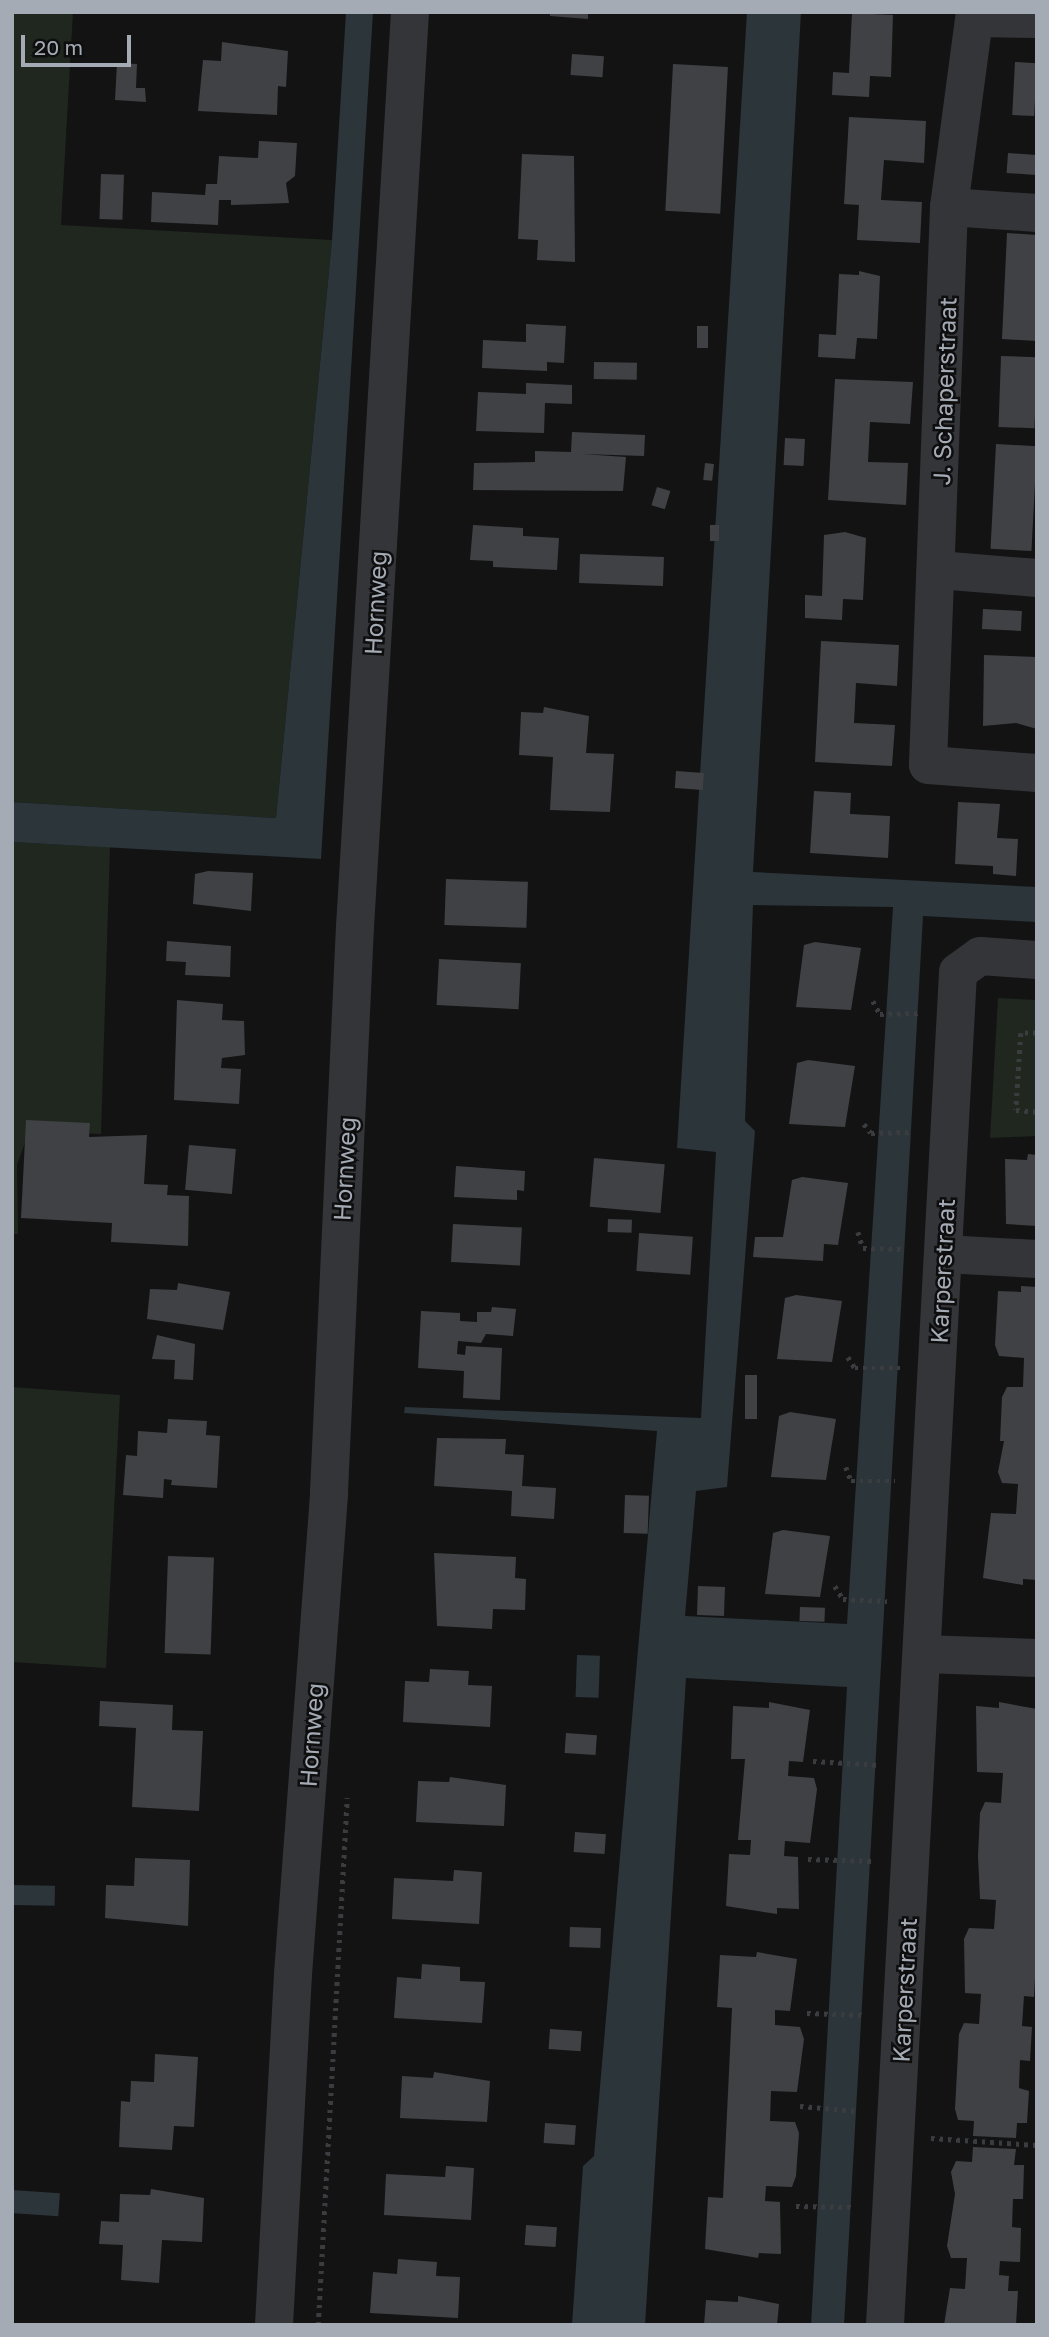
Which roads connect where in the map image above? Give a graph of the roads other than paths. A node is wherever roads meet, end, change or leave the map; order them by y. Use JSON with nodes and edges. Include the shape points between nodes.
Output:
{"nodes":[{"id":1,"x":410,"y":12,"type":"edge"},
{"id":2,"x":976,"y":15,"type":"edge"},
{"id":3,"x":1037,"y":19,"type":"edge"},
{"id":4,"x":949,"y":207,"type":"junction"},
{"id":5,"x":1037,"y":214,"type":"edge"},
{"id":6,"x":938,"y":570,"type":"junction"},
{"id":7,"x":1037,"y":578,"type":"edge"},
{"id":8,"x":1037,"y":774,"type":"edge"},
{"id":9,"x":1037,"y":960,"type":"edge"},
{"id":10,"x":930,"y":1252,"type":"junction"},
{"id":11,"x":1037,"y":1259,"type":"edge"},
{"id":12,"x":922,"y":1654,"type":"junction"},
{"id":13,"x":1037,"y":1658,"type":"edge"},
{"id":14,"x":274,"y":2325,"type":"edge"},
{"id":15,"x":885,"y":2325,"type":"edge"}],
"edges":[{"from":1,"to":14,"type":"street","name":"Hornweg","via":[[355,927],[329,1492],[293,1961]]},
{"from":2,"to":3,"type":"street"},
{"from":2,"to":4,"type":"street","name":"J. Schaperstraat"},
{"from":4,"to":5,"type":"street"},
{"from":4,"to":6,"type":"street","name":"J. Schaperstraat"},
{"from":6,"to":7,"type":"street"},
{"from":6,"to":8,"type":"street","name":"J. Schaperstraat","via":[[928,765]]},
{"from":9,"to":10,"type":"street","name":"Karperstraat","via":[[980,957],[958,972]]},
{"from":10,"to":11,"type":"street"},
{"from":10,"to":12,"type":"street","name":"Karperstraat"},
{"from":12,"to":13,"type":"street"},
{"from":12,"to":15,"type":"street","name":"Karperstraat","via":[[884,2124]]}]}
